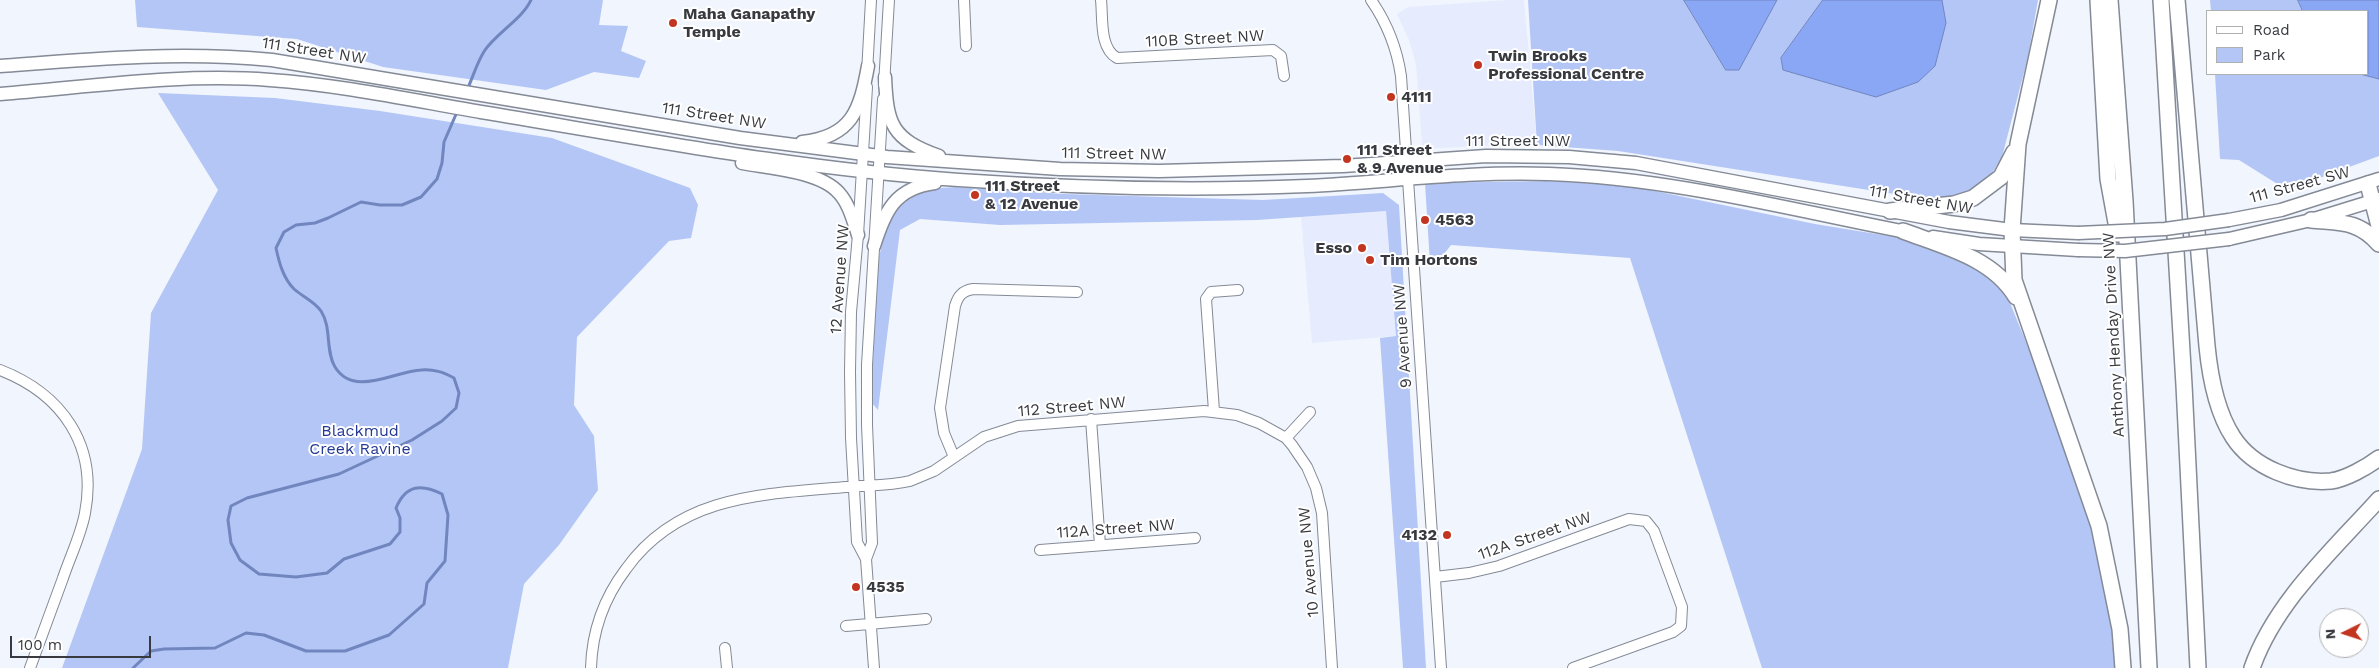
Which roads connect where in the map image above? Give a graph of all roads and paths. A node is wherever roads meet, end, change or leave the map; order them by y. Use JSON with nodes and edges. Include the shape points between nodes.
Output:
{"nodes":[{"id":1,"x":871,"y":0,"type":"edge"},
{"id":2,"x":889,"y":0,"type":"edge"},
{"id":3,"x":964,"y":0,"type":"edge"},
{"id":4,"x":1101,"y":0,"type":"edge"},
{"id":5,"x":2049,"y":0,"type":"edge"},
{"id":6,"x":2098,"y":0,"type":"edge"},
{"id":7,"x":2110,"y":0,"type":"edge"},
{"id":8,"x":2161,"y":0,"type":"edge"},
{"id":9,"x":2177,"y":0,"type":"edge"},
{"id":10,"x":1377,"y":2,"type":"edge"},
{"id":11,"x":966,"y":46,"type":"dead end"},
{"id":12,"x":0,"y":66,"type":"edge"},
{"id":13,"x":868,"y":66,"type":"junction"},
{"id":14,"x":1284,"y":76,"type":"dead end"},
{"id":15,"x":885,"y":77,"type":"junction"},
{"id":16,"x":0,"y":94,"type":"edge"},
{"id":17,"x":784,"y":144,"type":"junction"},
{"id":18,"x":2018,"y":144,"type":"junction"},
{"id":19,"x":705,"y":150,"type":"junction"},
{"id":20,"x":863,"y":155,"type":"junction"},
{"id":21,"x":879,"y":156,"type":"junction"},
{"id":22,"x":956,"y":162,"type":"junction"},
{"id":23,"x":1407,"y":162,"type":"junction"},
{"id":24,"x":862,"y":172,"type":"junction"},
{"id":25,"x":878,"y":173,"type":"junction"},
{"id":26,"x":1408,"y":179,"type":"junction"},
{"id":27,"x":957,"y":180,"type":"junction"},
{"id":28,"x":2374,"y":182,"type":"edge"},
{"id":29,"x":2376,"y":200,"type":"edge"},
{"id":30,"x":1890,"y":211,"type":"junction"},
{"id":31,"x":2229,"y":220,"type":"joint"},
{"id":32,"x":2311,"y":220,"type":"junction"},
{"id":33,"x":2379,"y":226,"type":"edge"},
{"id":34,"x":2012,"y":230,"type":"junction"},
{"id":35,"x":1903,"y":231,"type":"junction"},
{"id":36,"x":858,"y":235,"type":"junction"},
{"id":37,"x":2379,"y":244,"type":"edge"},
{"id":38,"x":874,"y":246,"type":"junction"},
{"id":39,"x":2012,"y":248,"type":"junction"},
{"id":40,"x":1238,"y":290,"type":"dead end"},
{"id":41,"x":2129,"y":290,"type":"junction"},
{"id":42,"x":1076,"y":292,"type":"dead end"},
{"id":43,"x":2022,"y":308,"type":"junction"},
{"id":44,"x":0,"y":370,"type":"edge"},
{"id":45,"x":1214,"y":411,"type":"junction"},
{"id":46,"x":1310,"y":412,"type":"dead end"},
{"id":47,"x":1091,"y":419,"type":"junction"},
{"id":48,"x":1286,"y":438,"type":"junction"},
{"id":49,"x":954,"y":457,"type":"junction"},
{"id":50,"x":2379,"y":458,"type":"edge"},
{"id":51,"x":870,"y":486,"type":"junction"},
{"id":52,"x":854,"y":487,"type":"junction"},
{"id":53,"x":2379,"y":498,"type":"edge"},
{"id":54,"x":1195,"y":538,"type":"dead end"},
{"id":55,"x":1100,"y":545,"type":"junction"},
{"id":56,"x":1040,"y":550,"type":"dead end"},
{"id":57,"x":866,"y":559,"type":"junction"},
{"id":58,"x":1435,"y":577,"type":"junction"},
{"id":59,"x":926,"y":619,"type":"dead end"},
{"id":60,"x":870,"y":624,"type":"junction"},
{"id":61,"x":846,"y":626,"type":"dead end"},
{"id":62,"x":725,"y":648,"type":"dead end"},
{"id":63,"x":30,"y":668,"type":"edge"},
{"id":64,"x":591,"y":668,"type":"edge"},
{"id":65,"x":727,"y":668,"type":"edge"},
{"id":66,"x":874,"y":668,"type":"edge"},
{"id":67,"x":1332,"y":668,"type":"edge"},
{"id":68,"x":1441,"y":668,"type":"edge"},
{"id":69,"x":1573,"y":668,"type":"edge"},
{"id":70,"x":2124,"y":668,"type":"edge"},
{"id":71,"x":2149,"y":668,"type":"edge"},
{"id":72,"x":2198,"y":668,"type":"edge"},
{"id":73,"x":2252,"y":668,"type":"edge"}],
"edges":[{"from":1,"to":13,"type":"street","name":"12 Avenue NW"},
{"from":2,"to":15,"type":"street","name":"12 Avenue NW"},
{"from":3,"to":11,"type":"street"},
{"from":4,"to":14,"type":"street","name":"110B Street NW","via":[[1105,39],[1109,52],[1116,58],[1273,50],[1281,56]]},
{"from":5,"to":18,"type":"highway"},
{"from":6,"to":41,"type":"highway","via":[[2108,179]]},
{"from":7,"to":41,"type":"highway","name":"Anthony Henday Drive NW"},
{"from":8,"to":72,"type":"highway"},
{"from":9,"to":50,"type":"highway","via":[[2206,346],[2211,382],[2224,416],[2234,438],[2251,457],[2289,476],[2332,481]]},
{"from":10,"to":23,"type":"street","name":"9 Avenue NW","via":[[1400,68]]},
{"from":12,"to":17,"type":"main road","name":"111 Street NW","via":[[205,54],[272,60]]},
{"from":13,"to":17,"type":"main road","via":[[857,110],[845,127],[817,140]]},
{"from":13,"to":20,"type":"street","name":"12 Avenue NW"},
{"from":15,"to":21,"type":"street","name":"12 Avenue NW"},
{"from":15,"to":22,"type":"main road","via":[[887,111],[901,135],[917,148]]},
{"from":16,"to":19,"type":"main road","name":"111 Street NW","via":[[175,80],[231,78],[296,83]]},
{"from":17,"to":20,"type":"main road","name":"111 Street NW"},
{"from":18,"to":30,"type":"highway","via":[[2001,177],[1973,198],[1954,204]]},
{"from":18,"to":34,"type":"highway"},
{"from":19,"to":24,"type":"main road","name":"111 Street NW"},
{"from":19,"to":36,"type":"main road","via":[[738,163],[799,173],[826,183],[838,192],[850,210]]},
{"from":20,"to":21,"type":"main road","name":"111 Street NW"},
{"from":20,"to":24,"type":"street","name":"12 Avenue NW"},
{"from":21,"to":22,"type":"main road","name":"111 Street NW"},
{"from":21,"to":25,"type":"street","name":"12 Avenue NW"},
{"from":22,"to":23,"type":"main road","name":"111 Street NW","via":[[1060,169],[1189,171]]},
{"from":23,"to":26,"type":"street","name":"9 Avenue NW"},
{"from":23,"to":30,"type":"main road","name":"111 Street NW","via":[[1486,156],[1604,160]]},
{"from":24,"to":25,"type":"main road","name":"111 Street NW"},
{"from":24,"to":36,"type":"street","name":"12 Avenue NW"},
{"from":25,"to":27,"type":"main road","name":"111 Street NW"},
{"from":25,"to":38,"type":"street","name":"12 Avenue NW"},
{"from":26,"to":27,"type":"main road","name":"111 Street NW","via":[[1262,188],[1067,186]]},
{"from":26,"to":35,"type":"main road","name":"111 Street NW","via":[[1544,173],[1634,181]]},
{"from":26,"to":58,"type":"street","name":"9 Avenue NW"},
{"from":27,"to":38,"type":"main road","via":[[924,184],[904,193],[887,210]]},
{"from":28,"to":29,"type":"highway"},
{"from":28,"to":31,"type":"main road","name":"111 Street SW","via":[[2282,210]]},
{"from":29,"to":32,"type":"main road"},
{"from":29,"to":33,"type":"highway"},
{"from":30,"to":34,"type":"main road","name":"111 Street NW"},
{"from":31,"to":34,"type":"main road","name":"111 Street NW","bridge":true,"via":[[2165,229],[2078,233]]},
{"from":32,"to":37,"type":"highway","via":[[2353,224],[2368,232]]},
{"from":32,"to":39,"type":"main road","name":"111 Street NW","bridge":true,"via":[[2229,239],[2133,250]]},
{"from":34,"to":39,"type":"highway"},
{"from":35,"to":39,"type":"main road","name":"111 Street NW"},
{"from":35,"to":43,"type":"highway","via":[[1976,260],[2011,288]]},
{"from":36,"to":52,"type":"street","name":"12 Avenue NW","via":[[850,372]]},
{"from":38,"to":51,"type":"street","name":"12 Avenue NW","via":[[867,365]]},
{"from":39,"to":43,"type":"highway","via":[[2014,280]]},
{"from":40,"to":45,"type":"street","via":[[1212,292],[1206,299]]},
{"from":41,"to":71,"type":"highway","name":"Anthony Henday Drive NW"},
{"from":42,"to":49,"type":"street","via":[[973,289],[961,294],[955,306],[940,408],[944,433]]},
{"from":43,"to":70,"type":"highway","via":[[2099,526],[2120,629]]},
{"from":44,"to":63,"type":"street","via":[[38,389],[67,418],[77,436],[88,484],[86,510]]},
{"from":45,"to":47,"type":"street","name":"112 Street NW"},
{"from":45,"to":48,"type":"street","name":"112 Street NW","via":[[1247,418]]},
{"from":46,"to":48,"type":"street"},
{"from":47,"to":49,"type":"street","name":"112 Street NW","via":[[1012,427],[984,437]]},
{"from":47,"to":55,"type":"street"},
{"from":48,"to":67,"type":"street","name":"10 Avenue NW","via":[[1307,467],[1320,500]]},
{"from":49,"to":51,"type":"street","name":"112 Street NW","via":[[917,479]]},
{"from":51,"to":52,"type":"street","name":"112 Street NW"},
{"from":51,"to":57,"type":"street","name":"12 Avenue NW","via":[[872,543]]},
{"from":52,"to":57,"type":"street","name":"12 Avenue NW","via":[[857,542]]},
{"from":52,"to":64,"type":"street","name":"112 Street NW","via":[[729,500],[703,508],[665,529],[632,561],[612,588],[596,632]]},
{"from":53,"to":73,"type":"highway","via":[[2286,606],[2256,655]]},
{"from":54,"to":55,"type":"street","name":"112A Street NW"},
{"from":55,"to":56,"type":"street","name":"112A Street NW"},
{"from":57,"to":60,"type":"street","name":"12 Avenue NW"},
{"from":58,"to":68,"type":"street","name":"9 Avenue NW"},
{"from":58,"to":69,"type":"street","name":"112A Street NW","via":[[1489,569],[1629,519],[1644,519],[1654,531],[1682,607],[1681,626],[1673,632]]},
{"from":59,"to":60,"type":"street"},
{"from":60,"to":61,"type":"street"},
{"from":60,"to":66,"type":"street","name":"12 Avenue NW"},
{"from":62,"to":65,"type":"street"}]}
